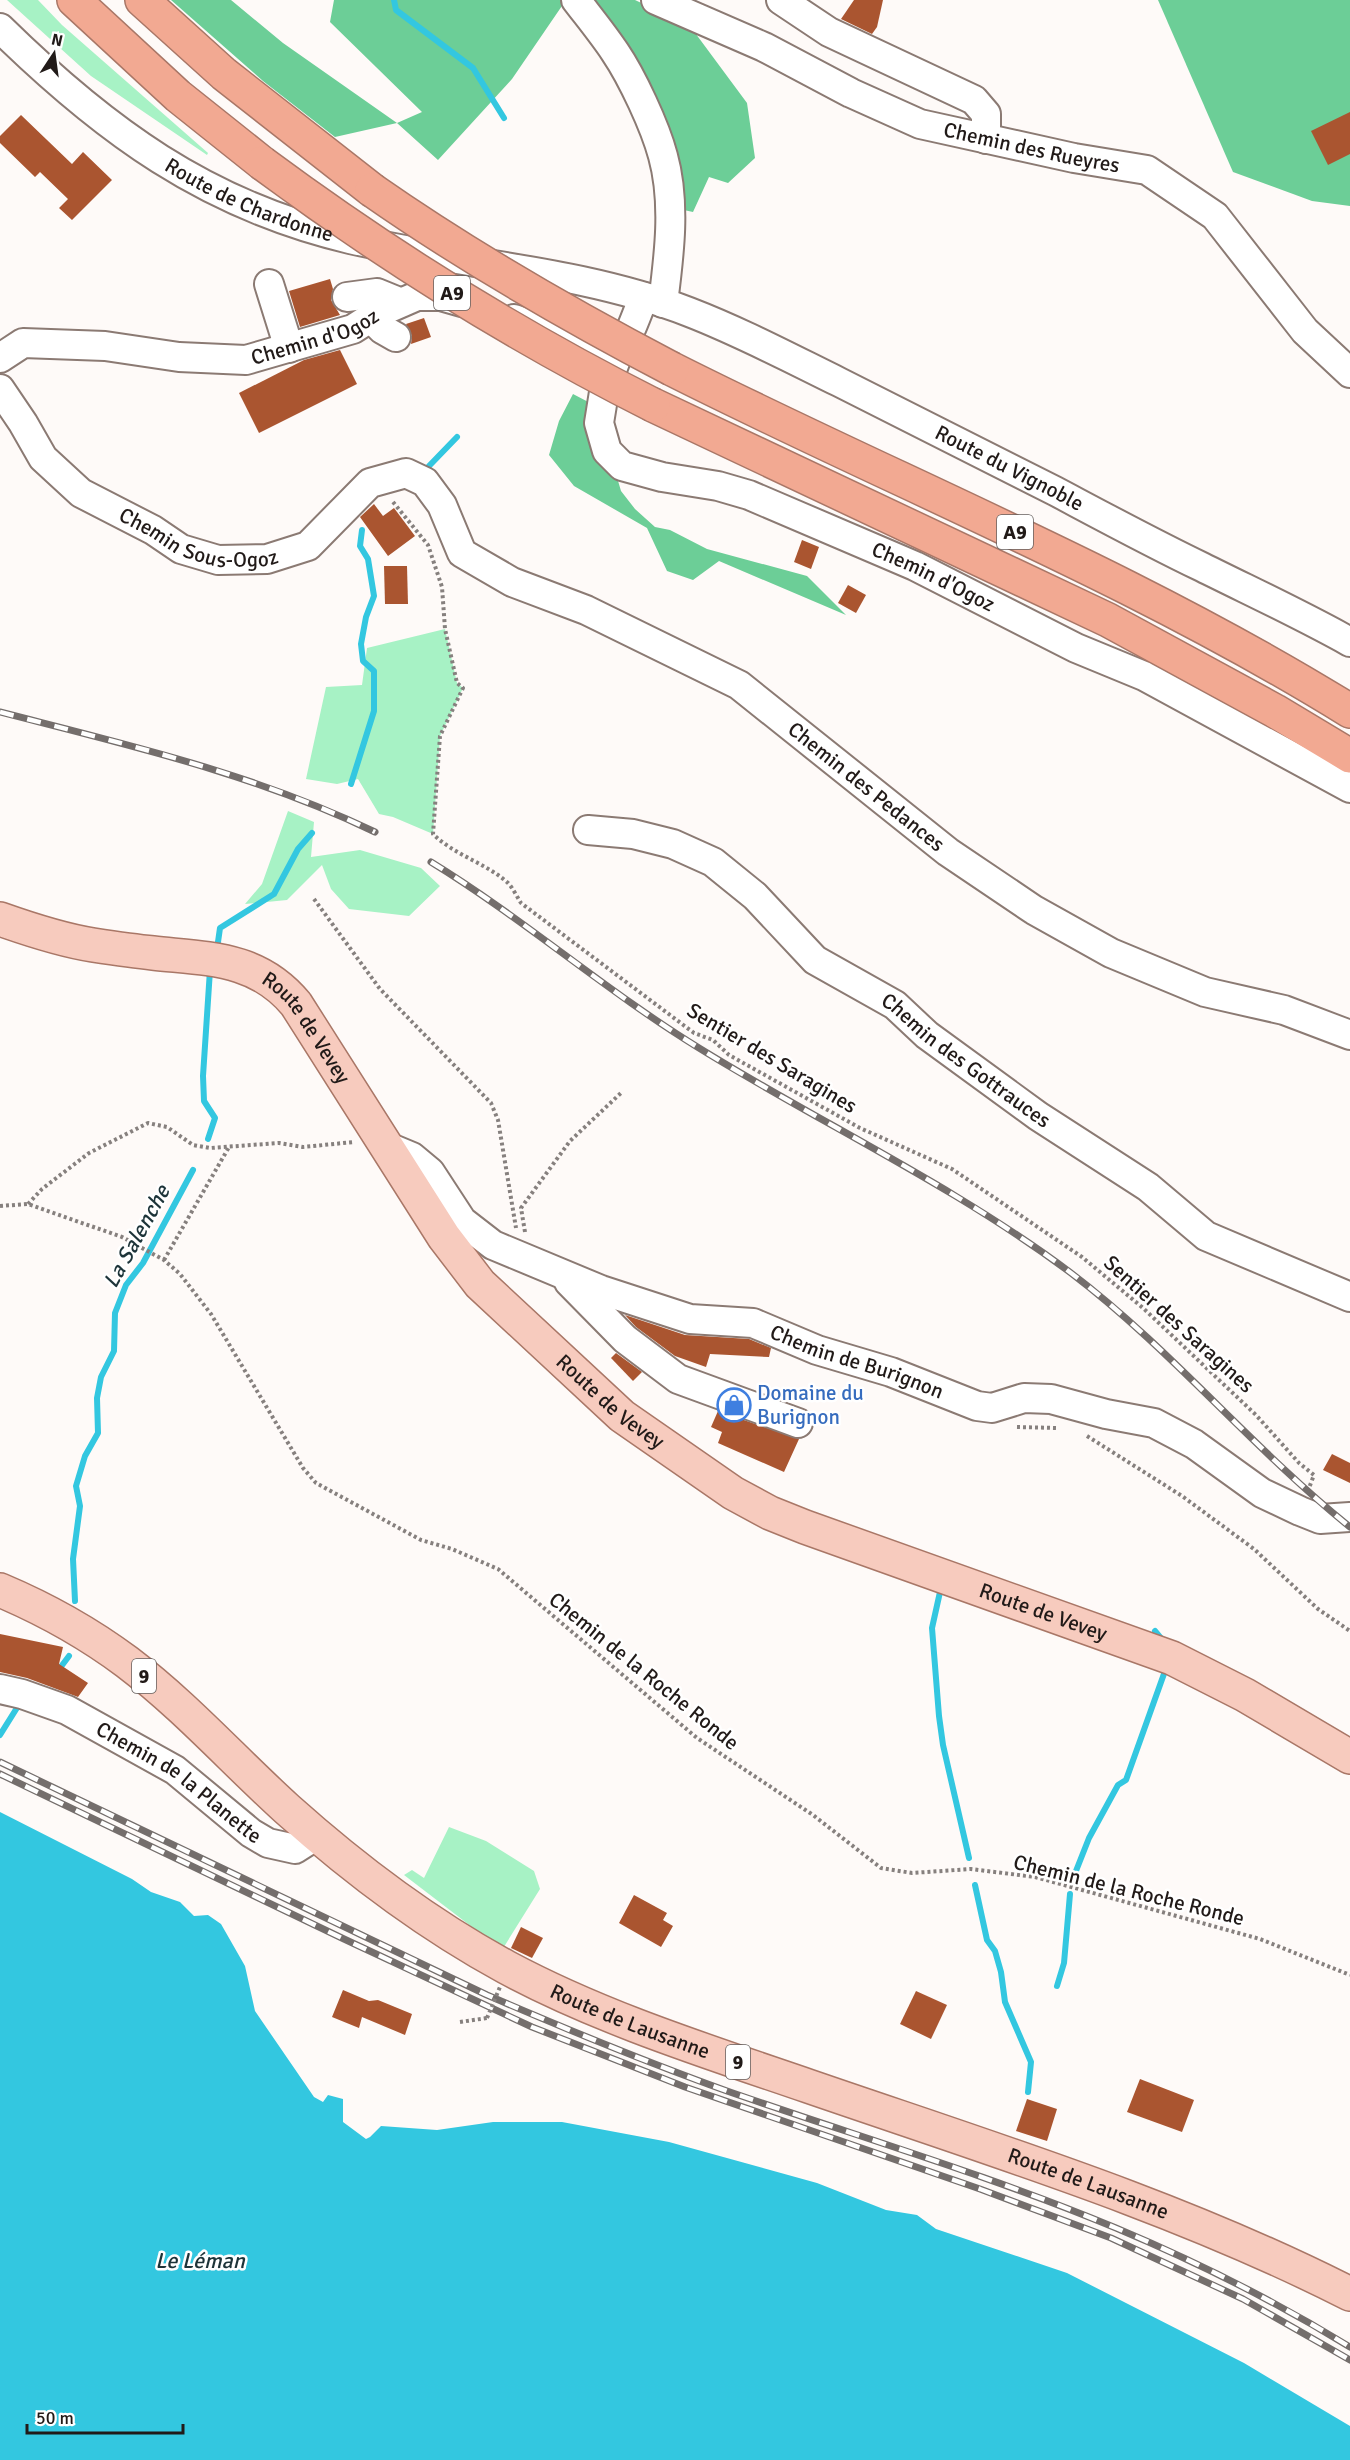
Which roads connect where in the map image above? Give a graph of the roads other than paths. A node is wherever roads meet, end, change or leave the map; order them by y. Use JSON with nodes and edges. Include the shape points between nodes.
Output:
{"nodes":[{"id":1,"x":74,"y":0,"type":"edge"},
{"id":2,"x":142,"y":0,"type":"edge"},
{"id":3,"x":576,"y":0,"type":"edge"},
{"id":4,"x":656,"y":0,"type":"edge"},
{"id":5,"x":781,"y":0,"type":"edge"},
{"id":6,"x":0,"y":28,"type":"edge"},
{"id":7,"x":986,"y":139,"type":"junction"},
{"id":8,"x":269,"y":284,"type":"dead end"},
{"id":9,"x":347,"y":297,"type":"dead end"},
{"id":10,"x":654,"y":300,"type":"junction"},
{"id":11,"x":399,"y":302,"type":"junction"},
{"id":12,"x":371,"y":318,"type":"junction"},
{"id":13,"x":396,"y":337,"type":"dead end"},
{"id":14,"x":622,"y":343,"type":"junction"},
{"id":15,"x":289,"y":348,"type":"junction"},
{"id":16,"x":0,"y":358,"type":"edge"},
{"id":17,"x":1350,"y":373,"type":"edge"},
{"id":18,"x":0,"y":389,"type":"edge"},
{"id":19,"x":425,"y":482,"type":"joint"},
{"id":20,"x":1350,"y":642,"type":"edge"},
{"id":21,"x":1350,"y":711,"type":"edge"},
{"id":22,"x":1350,"y":756,"type":"edge"},
{"id":23,"x":1350,"y":788,"type":"edge"},
{"id":24,"x":588,"y":830,"type":"dead end"},
{"id":25,"x":0,"y":919,"type":"edge"},
{"id":26,"x":1350,"y":1035,"type":"edge"},
{"id":27,"x":388,"y":1147,"type":"junction"},
{"id":28,"x":559,"y":1272,"type":"junction"},
{"id":29,"x":1350,"y":1297,"type":"edge"},
{"id":30,"x":798,"y":1423,"type":"dead end"},
{"id":31,"x":1350,"y":1517,"type":"edge"},
{"id":32,"x":0,"y":1590,"type":"edge"},
{"id":33,"x":21,"y":1694,"type":"edge"},
{"id":34,"x":1350,"y":1757,"type":"edge"},
{"id":35,"x":317,"y":1835,"type":"junction"},
{"id":36,"x":1350,"y":2294,"type":"edge"}],
"edges":[{"from":1,"to":22,"type":"highway","number":"A9","bridge":true,"via":[[178,96],[262,163],[324,208],[549,351],[653,405],[1168,651]]},
{"from":2,"to":21,"type":"highway","number":"A9","bridge":true,"via":[[224,74],[372,190],[547,301],[672,369],[1122,584]]},
{"from":3,"to":10,"type":"street","via":[[616,53],[663,157],[670,207],[668,263]]},
{"from":4,"to":7,"type":"street","name":"Chemin des Rueyres","via":[[764,47],[920,124]]},
{"from":5,"to":7,"type":"street","via":[[829,32],[974,100],[986,114]]},
{"from":6,"to":10,"type":"street","name":"Route de Chardonne","via":[[61,87],[141,148],[198,183],[256,211],[352,239],[590,282]]},
{"from":7,"to":17,"type":"street","name":"Chemin des Rueyres","via":[[1147,170],[1181,191],[1215,216],[1305,331]]},
{"from":8,"to":15,"type":"street"},
{"from":9,"to":11,"type":"street","via":[[377,293]]},
{"from":10,"to":14,"type":"street","name":"Chemin d'Ogoz"},
{"from":10,"to":20,"type":"street","name":"Route du Vignoble","via":[[754,340]]},
{"from":11,"to":12,"type":"street","name":"Chemin d'Ogoz"},
{"from":11,"to":14,"type":"street","name":"Chemin d'Ogoz","via":[[417,296],[441,296],[591,344]]},
{"from":12,"to":13,"type":"street"},
{"from":12,"to":15,"type":"street","name":"Chemin d'Ogoz","via":[[353,329]]},
{"from":14,"to":23,"type":"street","name":"Chemin d'Ogoz","via":[[604,392],[599,423],[607,451],[622,466],[749,495],[915,566],[1076,648],[1144,676]]},
{"from":15,"to":16,"type":"street","name":"Chemin d'Ogoz","via":[[246,360],[179,357],[105,346],[23,343]]},
{"from":18,"to":19,"type":"street","name":"Chemin Sous-Ogoz","via":[[43,458],[81,493],[181,549],[218,560],[267,558],[308,546],[370,483],[406,473]]},
{"from":19,"to":26,"type":"street","name":"Chemin des Pedances","via":[[442,505],[462,553],[512,582],[586,610],[739,684],[948,852],[1034,910],[1111,953],[1205,992],[1284,1010]]},
{"from":24,"to":29,"type":"street","name":"Chemin des Gottrauces","via":[[633,834],[674,844],[713,861],[755,896],[815,960],[895,1005],[927,1035],[1038,1116],[1148,1187],[1206,1236]]},
{"from":25,"to":27,"type":"main road","name":"Route de Vevey","via":[[58,938],[218,960],[257,972],[296,1004]]},
{"from":27,"to":28,"type":"street","name":"Chemin de Burignon","via":[[412,1156],[430,1173],[462,1221],[493,1245],[528,1250]]},
{"from":27,"to":34,"type":"main road","name":"Route de Vevey","via":[[444,1237],[480,1284],[622,1416],[709,1479],[788,1520],[1172,1658],[1245,1695]]},
{"from":28,"to":30,"type":"street","via":[[626,1339],[678,1379]]},
{"from":28,"to":31,"type":"street","name":"Chemin de Burignon","via":[[690,1319],[753,1323],[968,1403],[992,1408],[1024,1398],[1051,1399],[1154,1423],[1194,1444],[1262,1493],[1290,1507],[1320,1520]]},
{"from":32,"to":35,"type":"main road","name":"Route de Lausanne","number":"9","via":[[95,1640],[159,1688]]},
{"from":33,"to":35,"type":"street","name":"Chemin de la Planette","via":[[66,1710],[175,1770],[219,1809],[268,1843],[295,1849]]},
{"from":35,"to":36,"type":"main road","name":"Route de Lausanne","number":"9","via":[[366,1876],[436,1924],[508,1968],[577,2000],[691,2046],[1143,2203],[1263,2252]]}]}
